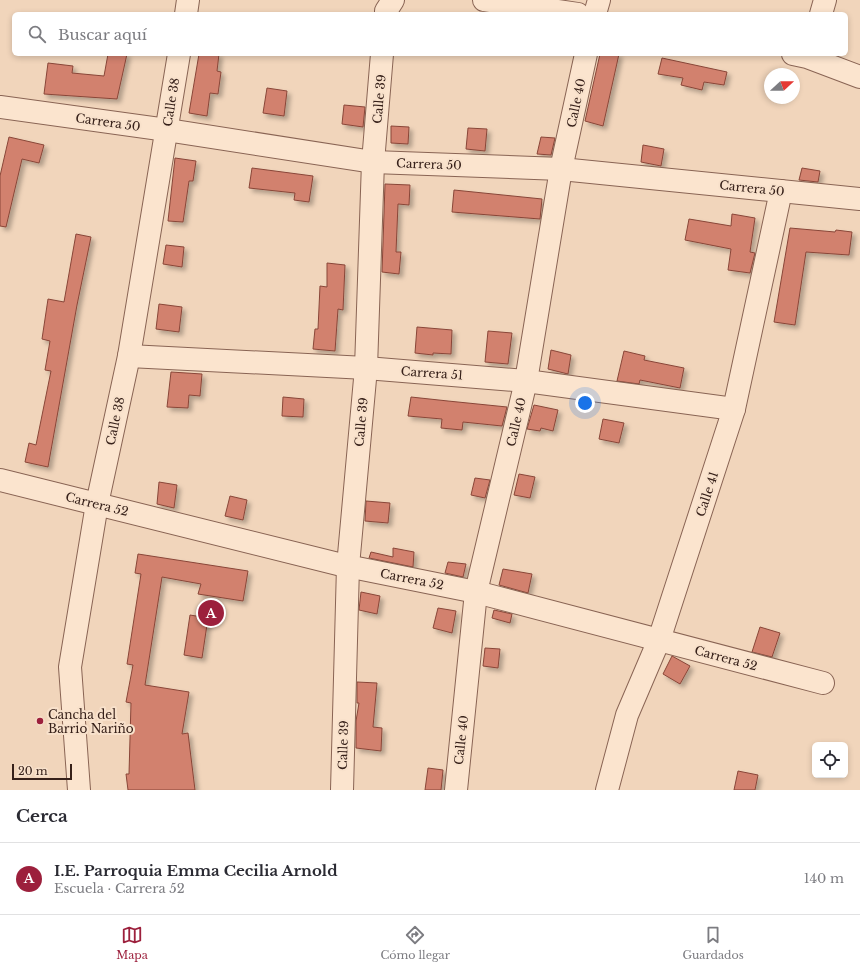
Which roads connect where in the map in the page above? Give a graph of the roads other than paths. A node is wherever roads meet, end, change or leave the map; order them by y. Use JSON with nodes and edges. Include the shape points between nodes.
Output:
{"nodes":[{"id":1,"x":188,"y":0,"type":"edge"},
{"id":2,"x":393,"y":0,"type":"edge"},
{"id":3,"x":484,"y":0,"type":"edge"},
{"id":4,"x":599,"y":0,"type":"edge"},
{"id":5,"x":826,"y":0,"type":"edge"},
{"id":6,"x":186,"y":12,"type":"edge"},
{"id":7,"x":386,"y":12,"type":"edge"},
{"id":8,"x":565,"y":12,"type":"edge"},
{"id":9,"x":596,"y":12,"type":"edge"},
{"id":10,"x":822,"y":12,"type":"edge"},
{"id":11,"x":179,"y":56,"type":"edge"},
{"id":12,"x":382,"y":56,"type":"edge"},
{"id":13,"x":586,"y":56,"type":"edge"},
{"id":14,"x":806,"y":56,"type":"edge"},
{"id":15,"x":860,"y":77,"type":"edge"},
{"id":16,"x":0,"y":110,"type":"edge"},
{"id":17,"x":167,"y":130,"type":"junction"},
{"id":18,"x":373,"y":162,"type":"junction"},
{"id":19,"x":561,"y":170,"type":"junction"},
{"id":20,"x":781,"y":191,"type":"junction"},
{"id":21,"x":860,"y":199,"type":"edge"},
{"id":22,"x":129,"y":356,"type":"junction"},
{"id":23,"x":366,"y":368,"type":"junction"},
{"id":24,"x":526,"y":380,"type":"junction"},
{"id":25,"x":734,"y":410,"type":"junction"},
{"id":26,"x":0,"y":480,"type":"edge"},
{"id":27,"x":97,"y":504,"type":"junction"},
{"id":28,"x":348,"y":566,"type":"junction"},
{"id":29,"x":476,"y":592,"type":"junction"},
{"id":30,"x":659,"y":640,"type":"junction"},
{"id":31,"x":823,"y":684,"type":"dead end"},
{"id":32,"x":79,"y":790,"type":"edge"},
{"id":33,"x":342,"y":790,"type":"edge"},
{"id":34,"x":456,"y":790,"type":"edge"},
{"id":35,"x":609,"y":790,"type":"edge"}],
"edges":[{"from":1,"to":6,"type":"street"},
{"from":2,"to":7,"type":"street"},
{"from":3,"to":8,"type":"street"},
{"from":4,"to":9,"type":"street"},
{"from":5,"to":10,"type":"street"},
{"from":11,"to":17,"type":"street","name":"Calle 38"},
{"from":12,"to":18,"type":"street","name":"Calle 39"},
{"from":13,"to":19,"type":"street","name":"Calle 40"},
{"from":14,"to":15,"type":"street"},
{"from":16,"to":17,"type":"street","name":"Carrera 50"},
{"from":17,"to":18,"type":"street","name":"Carrera 50"},
{"from":17,"to":22,"type":"street","name":"Calle 38"},
{"from":18,"to":19,"type":"street","name":"Carrera 50"},
{"from":18,"to":23,"type":"street","name":"Calle 39"},
{"from":19,"to":20,"type":"street","name":"Carrera 50"},
{"from":19,"to":24,"type":"street","name":"Calle 40"},
{"from":20,"to":21,"type":"street","name":"Carrera 50"},
{"from":20,"to":25,"type":"street","name":"Calle 41"},
{"from":22,"to":23,"type":"street","name":"Carrera 51"},
{"from":22,"to":27,"type":"street","name":"Calle 38"},
{"from":23,"to":24,"type":"street","name":"Carrera 51"},
{"from":23,"to":28,"type":"street","name":"Calle 39"},
{"from":24,"to":25,"type":"street","name":"Carrera 51"},
{"from":24,"to":29,"type":"street","name":"Calle 40"},
{"from":25,"to":30,"type":"street","name":"Calle 41"},
{"from":26,"to":27,"type":"street","name":"Carrera 52"},
{"from":27,"to":28,"type":"street","name":"Carrera 52"},
{"from":27,"to":32,"type":"street","name":"Calle 38","via":[[70,667]]},
{"from":28,"to":29,"type":"street","name":"Carrera 52"},
{"from":28,"to":33,"type":"street","name":"Calle 39"},
{"from":29,"to":30,"type":"street","name":"Carrera 52"},
{"from":29,"to":34,"type":"street","name":"Calle 40"},
{"from":30,"to":31,"type":"street","name":"Carrera 52"},
{"from":30,"to":35,"type":"street","name":"Calle 41","via":[[627,715]]}]}
